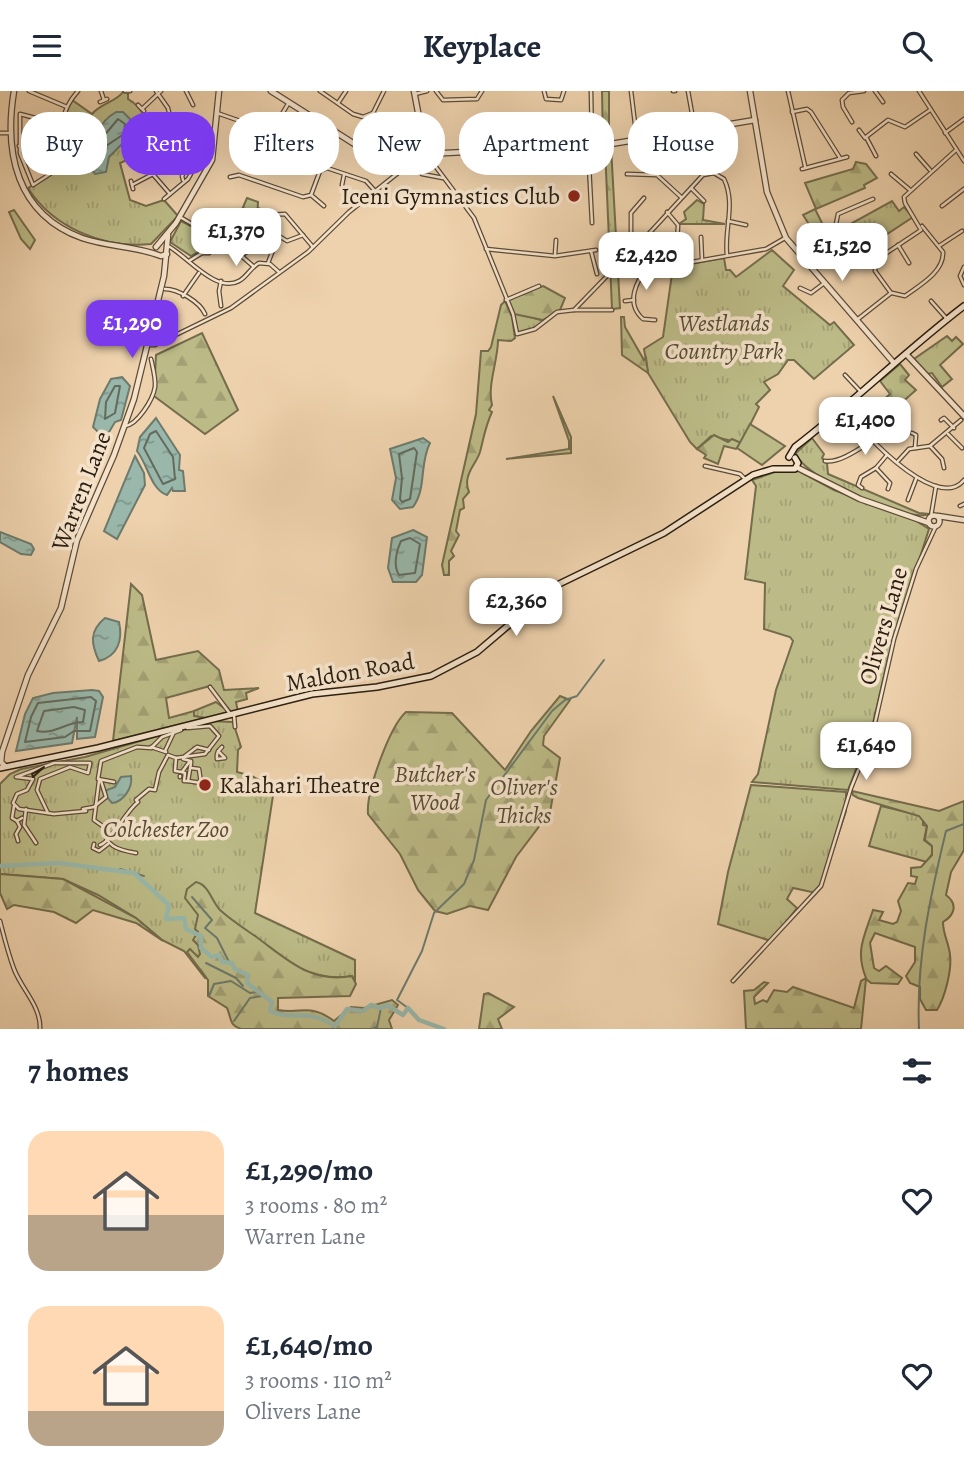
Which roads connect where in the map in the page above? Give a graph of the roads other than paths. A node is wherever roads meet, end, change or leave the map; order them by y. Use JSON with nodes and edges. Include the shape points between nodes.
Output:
{"nodes":[{"id":1,"x":15,"y":91,"type":"edge"},
{"id":2,"x":29,"y":91,"type":"edge"},
{"id":3,"x":78,"y":91,"type":"edge"},
{"id":4,"x":101,"y":91,"type":"edge"},
{"id":5,"x":125,"y":91,"type":"edge"},
{"id":6,"x":130,"y":91,"type":"edge"},
{"id":7,"x":186,"y":91,"type":"edge"},
{"id":8,"x":219,"y":91,"type":"edge"},
{"id":9,"x":271,"y":91,"type":"edge"},
{"id":10,"x":320,"y":91,"type":"edge"},
{"id":11,"x":346,"y":91,"type":"edge"},
{"id":12,"x":384,"y":91,"type":"edge"},
{"id":13,"x":427,"y":91,"type":"edge"},
{"id":14,"x":436,"y":91,"type":"edge"},
{"id":15,"x":482,"y":91,"type":"edge"},
{"id":16,"x":544,"y":91,"type":"edge"},
{"id":17,"x":564,"y":91,"type":"edge"},
{"id":18,"x":591,"y":91,"type":"edge"},
{"id":19,"x":631,"y":91,"type":"edge"},
{"id":20,"x":688,"y":91,"type":"edge"},
{"id":21,"x":750,"y":91,"type":"edge"},
{"id":22,"x":788,"y":91,"type":"edge"},
{"id":23,"x":864,"y":91,"type":"edge"},
{"id":24,"x":876,"y":91,"type":"edge"},
{"id":25,"x":919,"y":91,"type":"edge"},
{"id":26,"x":159,"y":92,"type":"edge"},
{"id":27,"x":462,"y":92,"type":"edge"},
{"id":28,"x":414,"y":93,"type":"edge"},
{"id":29,"x":462,"y":99,"type":"junction"},
{"id":30,"x":104,"y":101,"type":"dead end"},
{"id":31,"x":883,"y":101,"type":"dead end"},
{"id":32,"x":193,"y":104,"type":"dead end"},
{"id":33,"x":288,"y":104,"type":"junction"},
{"id":34,"x":338,"y":104,"type":"junction"},
{"id":35,"x":138,"y":105,"type":"dead end"},
{"id":36,"x":67,"y":107,"type":"junction"},
{"id":37,"x":930,"y":110,"type":"junction"},
{"id":38,"x":792,"y":111,"type":"junction"},
{"id":39,"x":65,"y":112,"type":"edge"},
{"id":40,"x":170,"y":112,"type":"edge"},
{"id":41,"x":283,"y":112,"type":"edge"},
{"id":42,"x":353,"y":112,"type":"edge"},
{"id":43,"x":374,"y":112,"type":"edge"},
{"id":44,"x":418,"y":112,"type":"edge"},
{"id":45,"x":591,"y":112,"type":"edge"},
{"id":46,"x":634,"y":112,"type":"edge"},
{"id":47,"x":692,"y":112,"type":"edge"},
{"id":48,"x":216,"y":113,"type":"junction"},
{"id":49,"x":21,"y":115,"type":"edge"},
{"id":50,"x":229,"y":117,"type":"edge"},
{"id":51,"x":964,"y":119,"type":"edge"},
{"id":52,"x":755,"y":120,"type":"junction"},
{"id":53,"x":738,"y":123,"type":"edge"},
{"id":54,"x":852,"y":123,"type":"dead end"},
{"id":55,"x":859,"y":130,"type":"dead end"},
{"id":56,"x":0,"y":133,"type":"edge"},
{"id":57,"x":9,"y":133,"type":"junction"},
{"id":58,"x":945,"y":133,"type":"junction"},
{"id":59,"x":865,"y":138,"type":"junction"},
{"id":60,"x":353,"y":143,"type":"edge"},
{"id":61,"x":19,"y":146,"type":"joint"},
{"id":62,"x":956,"y":150,"type":"junction"},
{"id":63,"x":916,"y":154,"type":"dead end"},
{"id":64,"x":21,"y":156,"type":"edge"},
{"id":65,"x":876,"y":156,"type":"dead end"},
{"id":66,"x":847,"y":157,"type":"dead end"},
{"id":67,"x":840,"y":158,"type":"junction"},
{"id":68,"x":964,"y":161,"type":"edge"},
{"id":69,"x":931,"y":171,"type":"junction"},
{"id":70,"x":339,"y":172,"type":"edge"},
{"id":71,"x":345,"y":174,"type":"junction"},
{"id":72,"x":627,"y":174,"type":"dead end"},
{"id":73,"x":891,"y":174,"type":"dead end"},
{"id":74,"x":27,"y":175,"type":"edge"},
{"id":75,"x":48,"y":175,"type":"edge"},
{"id":76,"x":151,"y":175,"type":"edge"},
{"id":77,"x":154,"y":175,"type":"edge"},
{"id":78,"x":183,"y":175,"type":"edge"},
{"id":79,"x":190,"y":175,"type":"edge"},
{"id":80,"x":321,"y":175,"type":"edge"},
{"id":81,"x":395,"y":175,"type":"edge"},
{"id":82,"x":427,"y":175,"type":"edge"},
{"id":83,"x":441,"y":175,"type":"edge"},
{"id":84,"x":591,"y":175,"type":"edge"},
{"id":85,"x":702,"y":175,"type":"edge"},
{"id":86,"x":717,"y":175,"type":"edge"},
{"id":87,"x":233,"y":177,"type":"dead end"},
{"id":88,"x":443,"y":178,"type":"junction"},
{"id":89,"x":183,"y":180,"type":"junction"},
{"id":90,"x":262,"y":183,"type":"junction"},
{"id":91,"x":132,"y":185,"type":"dead end"},
{"id":92,"x":342,"y":185,"type":"dead end"},
{"id":93,"x":691,"y":188,"type":"junction"},
{"id":94,"x":910,"y":190,"type":"junction"},
{"id":95,"x":964,"y":190,"type":"edge"},
{"id":96,"x":260,"y":191,"type":"dead end"},
{"id":97,"x":375,"y":191,"type":"junction"},
{"id":98,"x":170,"y":194,"type":"junction"},
{"id":99,"x":312,"y":195,"type":"junction"},
{"id":100,"x":644,"y":198,"type":"dead end"},
{"id":101,"x":681,"y":198,"type":"junction"},
{"id":102,"x":164,"y":199,"type":"dead end"},
{"id":103,"x":873,"y":199,"type":"dead end"},
{"id":104,"x":704,"y":201,"type":"dead end"},
{"id":105,"x":324,"y":206,"type":"dead end"},
{"id":106,"x":942,"y":206,"type":"dead end"},
{"id":107,"x":259,"y":210,"type":"dead end"},
{"id":108,"x":667,"y":212,"type":"junction"},
{"id":109,"x":234,"y":213,"type":"dead end"},
{"id":110,"x":180,"y":217,"type":"junction"},
{"id":111,"x":196,"y":220,"type":"dead end"},
{"id":112,"x":728,"y":221,"type":"junction"},
{"id":113,"x":592,"y":222,"type":"dead end"},
{"id":114,"x":746,"y":225,"type":"dead end"},
{"id":115,"x":922,"y":226,"type":"junction"},
{"id":116,"x":271,"y":231,"type":"dead end"},
{"id":117,"x":962,"y":231,"type":"dead end"},
{"id":118,"x":168,"y":235,"type":"junction"},
{"id":119,"x":303,"y":235,"type":"junction"},
{"id":120,"x":701,"y":237,"type":"dead end"},
{"id":121,"x":786,"y":238,"type":"junction"},
{"id":122,"x":556,"y":240,"type":"dead end"},
{"id":123,"x":643,"y":240,"type":"junction"},
{"id":124,"x":259,"y":243,"type":"dead end"},
{"id":125,"x":677,"y":243,"type":"dead end"},
{"id":126,"x":158,"y":245,"type":"junction"},
{"id":127,"x":168,"y":245,"type":"junction"},
{"id":128,"x":898,"y":245,"type":"junction"},
{"id":129,"x":939,"y":246,"type":"junction"},
{"id":130,"x":313,"y":247,"type":"junction"},
{"id":131,"x":139,"y":249,"type":"junction"},
{"id":132,"x":486,"y":249,"type":"junction"},
{"id":133,"x":273,"y":250,"type":"dead end"},
{"id":134,"x":596,"y":250,"type":"dead end"},
{"id":135,"x":207,"y":251,"type":"dead end"},
{"id":136,"x":592,"y":251,"type":"junction"},
{"id":137,"x":179,"y":253,"type":"junction"},
{"id":138,"x":163,"y":254,"type":"junction"},
{"id":139,"x":727,"y":255,"type":"junction"},
{"id":140,"x":241,"y":256,"type":"junction"},
{"id":141,"x":555,"y":256,"type":"junction"},
{"id":142,"x":702,"y":260,"type":"junction"},
{"id":143,"x":805,"y":260,"type":"junction"},
{"id":144,"x":189,"y":261,"type":"junction"},
{"id":145,"x":268,"y":263,"type":"junction"},
{"id":146,"x":909,"y":263,"type":"dead end"},
{"id":147,"x":650,"y":265,"type":"junction"},
{"id":148,"x":253,"y":266,"type":"junction"},
{"id":149,"x":964,"y":267,"type":"edge"},
{"id":150,"x":634,"y":268,"type":"dead end"},
{"id":151,"x":279,"y":272,"type":"junction"},
{"id":152,"x":199,"y":273,"type":"junction"},
{"id":153,"x":597,"y":274,"type":"dead end"},
{"id":154,"x":641,"y":274,"type":"junction"},
{"id":155,"x":607,"y":276,"type":"dead end"},
{"id":156,"x":960,"y":276,"type":"junction"},
{"id":157,"x":952,"y":278,"type":"dead end"},
{"id":158,"x":221,"y":281,"type":"junction"},
{"id":159,"x":825,"y":282,"type":"junction"},
{"id":160,"x":964,"y":285,"type":"edge"},
{"id":161,"x":539,"y":286,"type":"dead end"},
{"id":162,"x":168,"y":287,"type":"dead end"},
{"id":163,"x":800,"y":288,"type":"dead end"},
{"id":164,"x":891,"y":293,"type":"junction"},
{"id":165,"x":183,"y":296,"type":"junction"},
{"id":166,"x":506,"y":300,"type":"junction"},
{"id":167,"x":634,"y":300,"type":"junction"},
{"id":168,"x":625,"y":301,"type":"dead end"},
{"id":169,"x":931,"y":301,"type":"dead end"},
{"id":170,"x":221,"y":306,"type":"dead end"},
{"id":171,"x":964,"y":306,"type":"edge"},
{"id":172,"x":574,"y":310,"type":"junction"},
{"id":173,"x":612,"y":310,"type":"dead end"},
{"id":174,"x":205,"y":314,"type":"dead end"},
{"id":175,"x":858,"y":319,"type":"junction"},
{"id":176,"x":947,"y":319,"type":"junction"},
{"id":177,"x":655,"y":320,"type":"dead end"},
{"id":178,"x":149,"y":345,"type":"junction"},
{"id":179,"x":907,"y":355,"type":"junction"},
{"id":180,"x":151,"y":359,"type":"dead end"},
{"id":181,"x":893,"y":362,"type":"junction"},
{"id":182,"x":845,"y":375,"type":"dead end"},
{"id":183,"x":863,"y":393,"type":"junction"},
{"id":184,"x":943,"y":418,"type":"dead end"},
{"id":185,"x":963,"y":418,"type":"edge"},
{"id":186,"x":899,"y":419,"type":"dead end"},
{"id":187,"x":905,"y":424,"type":"dead end"},
{"id":188,"x":899,"y":425,"type":"junction"},
{"id":189,"x":125,"y":426,"type":"junction"},
{"id":190,"x":954,"y":428,"type":"junction"},
{"id":191,"x":916,"y":434,"type":"dead end"},
{"id":192,"x":948,"y":434,"type":"junction"},
{"id":193,"x":963,"y":440,"type":"edge"},
{"id":194,"x":874,"y":442,"type":"junction"},
{"id":195,"x":930,"y":446,"type":"junction"},
{"id":196,"x":915,"y":448,"type":"junction"},
{"id":197,"x":887,"y":455,"type":"junction"},
{"id":198,"x":898,"y":461,"type":"junction"},
{"id":199,"x":796,"y":463,"type":"junction"},
{"id":200,"x":827,"y":463,"type":"dead end"},
{"id":201,"x":950,"y":464,"type":"dead end"},
{"id":202,"x":705,"y":466,"type":"dead end"},
{"id":203,"x":785,"y":466,"type":"junction"},
{"id":204,"x":876,"y":468,"type":"junction"},
{"id":205,"x":745,"y":479,"type":"junction"},
{"id":206,"x":916,"y":479,"type":"junction"},
{"id":207,"x":964,"y":480,"type":"edge"},
{"id":208,"x":858,"y":486,"type":"dead end"},
{"id":209,"x":936,"y":486,"type":"junction"},
{"id":210,"x":888,"y":489,"type":"dead end"},
{"id":211,"x":910,"y":499,"type":"dead end"},
{"id":212,"x":964,"y":520,"type":"edge"},
{"id":213,"x":934,"y":522,"type":"junction"},
{"id":214,"x":210,"y":687,"type":"dead end"},
{"id":215,"x":232,"y":715,"type":"junction"},
{"id":216,"x":235,"y":727,"type":"dead end"},
{"id":217,"x":174,"y":732,"type":"junction"},
{"id":218,"x":158,"y":739,"type":"junction"},
{"id":219,"x":151,"y":747,"type":"junction"},
{"id":220,"x":222,"y":747,"type":"dead end"},
{"id":221,"x":157,"y":749,"type":"junction"},
{"id":222,"x":209,"y":750,"type":"junction"},
{"id":223,"x":218,"y":751,"type":"dead end"},
{"id":224,"x":167,"y":753,"type":"junction"},
{"id":225,"x":118,"y":755,"type":"junction"},
{"id":226,"x":193,"y":756,"type":"junction"},
{"id":227,"x":176,"y":758,"type":"junction"},
{"id":228,"x":184,"y":758,"type":"junction"},
{"id":229,"x":124,"y":759,"type":"dead end"},
{"id":230,"x":1,"y":760,"type":"edge"},
{"id":231,"x":191,"y":761,"type":"junction"},
{"id":232,"x":90,"y":764,"type":"junction"},
{"id":233,"x":83,"y":766,"type":"dead end"},
{"id":234,"x":2,"y":769,"type":"edge"},
{"id":235,"x":89,"y":769,"type":"junction"},
{"id":236,"x":184,"y":772,"type":"junction"},
{"id":237,"x":199,"y":774,"type":"junction"},
{"id":238,"x":205,"y":774,"type":"dead end"},
{"id":239,"x":98,"y":775,"type":"junction"},
{"id":240,"x":100,"y":781,"type":"junction"},
{"id":241,"x":186,"y":781,"type":"junction"},
{"id":242,"x":114,"y":782,"type":"dead end"},
{"id":243,"x":11,"y":791,"type":"dead end"},
{"id":244,"x":17,"y":794,"type":"junction"},
{"id":245,"x":14,"y":806,"type":"junction"},
{"id":246,"x":94,"y":806,"type":"junction"},
{"id":247,"x":26,"y":809,"type":"junction"},
{"id":248,"x":43,"y":810,"type":"junction"},
{"id":249,"x":24,"y":815,"type":"junction"},
{"id":250,"x":17,"y":821,"type":"junction"},
{"id":251,"x":22,"y":824,"type":"junction"},
{"id":252,"x":18,"y":841,"type":"dead end"},
{"id":253,"x":36,"y":842,"type":"dead end"},
{"id":254,"x":94,"y":844,"type":"dead end"},
{"id":255,"x":107,"y":844,"type":"junction"},
{"id":256,"x":100,"y":845,"type":"dead end"},
{"id":257,"x":135,"y":853,"type":"dead end"},
{"id":258,"x":0,"y":921,"type":"edge"},
{"id":259,"x":733,"y":981,"type":"dead end"},
{"id":260,"x":40,"y":1029,"type":"edge"}],
"edges":[{"from":1,"to":57,"type":"street"},
{"from":2,"to":36,"type":"street"},
{"from":3,"to":36,"type":"street"},
{"from":4,"to":30,"type":"street"},
{"from":5,"to":6,"type":"street"},
{"from":7,"to":32,"type":"street"},
{"from":8,"to":48,"type":"street"},
{"from":9,"to":33,"type":"street"},
{"from":10,"to":34,"type":"street"},
{"from":11,"to":34,"type":"street"},
{"from":12,"to":43,"type":"street"},
{"from":13,"to":28,"type":"street"},
{"from":14,"to":29,"type":"street","via":[[443,100]]},
{"from":15,"to":29,"type":"street","via":[[480,98]]},
{"from":16,"to":17,"type":"street","via":[[552,101],[561,100]]},
{"from":18,"to":45,"type":"street"},
{"from":19,"to":46,"type":"street"},
{"from":20,"to":47,"type":"street"},
{"from":21,"to":52,"type":"street"},
{"from":22,"to":38,"type":"street"},
{"from":23,"to":54,"type":"street","via":[[843,99]]},
{"from":24,"to":31,"type":"street"},
{"from":25,"to":37,"type":"street"},
{"from":26,"to":35,"type":"street","via":[[143,110]]},
{"from":26,"to":40,"type":"street"},
{"from":27,"to":29,"type":"street"},
{"from":28,"to":44,"type":"street"},
{"from":33,"to":41,"type":"street"},
{"from":33,"to":60,"type":"street"},
{"from":34,"to":42,"type":"street"},
{"from":36,"to":39,"type":"street"},
{"from":37,"to":58,"type":"street"},
{"from":37,"to":59,"type":"street","via":[[905,127],[888,120]]},
{"from":38,"to":67,"type":"street","via":[[811,112]]},
{"from":38,"to":67,"type":"street","via":[[804,167]]},
{"from":48,"to":50,"type":"street"},
{"from":48,"to":110,"type":"street","via":[[212,160]]},
{"from":49,"to":61,"type":"street"},
{"from":51,"to":58,"type":"street"},
{"from":52,"to":53,"type":"street"},
{"from":52,"to":121,"type":"street","via":[[767,192]]},
{"from":55,"to":59,"type":"street"},
{"from":56,"to":57,"type":"street"},
{"from":57,"to":131,"type":"street","via":[[20,180],[52,220],[82,237]]},
{"from":58,"to":62,"type":"street"},
{"from":59,"to":65,"type":"street"},
{"from":61,"to":64,"type":"street"},
{"from":62,"to":68,"type":"street"},
{"from":62,"to":69,"type":"street"},
{"from":63,"to":69,"type":"street"},
{"from":66,"to":67,"type":"street"},
{"from":69,"to":94,"type":"street"},
{"from":70,"to":71,"type":"street"},
{"from":71,"to":92,"type":"street"},
{"from":71,"to":97,"type":"street","via":[[366,181]]},
{"from":72,"to":101,"type":"street","via":[[657,174]]},
{"from":73,"to":94,"type":"street"},
{"from":74,"to":75,"type":"street","via":[[33,185]]},
{"from":76,"to":91,"type":"street"},
{"from":77,"to":98,"type":"street"},
{"from":78,"to":89,"type":"street"},
{"from":79,"to":89,"type":"street"},
{"from":80,"to":99,"type":"street"},
{"from":81,"to":97,"type":"street"},
{"from":82,"to":88,"type":"street"},
{"from":83,"to":88,"type":"street"},
{"from":84,"to":113,"type":"street"},
{"from":85,"to":93,"type":"street"},
{"from":86,"to":112,"type":"street","via":[[727,183]]},
{"from":87,"to":90,"type":"street"},
{"from":88,"to":132,"type":"street","via":[[474,218]]},
{"from":89,"to":98,"type":"street"},
{"from":90,"to":96,"type":"street"},
{"from":90,"to":99,"type":"street","via":[[303,197]]},
{"from":93,"to":101,"type":"street"},
{"from":93,"to":104,"type":"street"},
{"from":94,"to":115,"type":"street","via":[[905,203]]},
{"from":95,"to":106,"type":"street"},
{"from":97,"to":130,"type":"street"},
{"from":98,"to":102,"type":"street"},
{"from":99,"to":105,"type":"street"},
{"from":100,"to":123,"type":"street","via":[[630,217],[631,234]]},
{"from":101,"to":108,"type":"street"},
{"from":103,"to":143,"type":"street","via":[[838,214],[832,244]]},
{"from":107,"to":119,"type":"street","via":[[268,215],[284,213]]},
{"from":108,"to":123,"type":"street"},
{"from":108,"to":125,"type":"street","via":[[678,225]]},
{"from":109,"to":140,"type":"street","via":[[223,231]]},
{"from":110,"to":111,"type":"street","via":[[196,226]]},
{"from":110,"to":118,"type":"street"},
{"from":112,"to":114,"type":"street"},
{"from":112,"to":139,"type":"street"},
{"from":115,"to":128,"type":"street"},
{"from":115,"to":129,"type":"street"},
{"from":116,"to":119,"type":"street","via":[[287,241]]},
{"from":117,"to":129,"type":"street"},
{"from":118,"to":126,"type":"street"},
{"from":118,"to":127,"type":"street","name":"Warren Lane"},
{"from":119,"to":130,"type":"street"},
{"from":120,"to":142,"type":"street"},
{"from":121,"to":139,"type":"street","via":[[766,249]]},
{"from":121,"to":143,"type":"street"},
{"from":122,"to":141,"type":"street"},
{"from":123,"to":147,"type":"street"},
{"from":124,"to":140,"type":"street"},
{"from":126,"to":127,"type":"street"},
{"from":126,"to":131,"type":"street"},
{"from":126,"to":138,"type":"street","name":"Warren Lane"},
{"from":127,"to":137,"type":"street"},
{"from":127,"to":138,"type":"street","name":"Warren Lane"},
{"from":128,"to":146,"type":"street"},
{"from":128,"to":164,"type":"street","via":[[874,265]]},
{"from":129,"to":164,"type":"street","via":[[944,255],[935,273],[905,296]]},
{"from":130,"to":151,"type":"street"},
{"from":131,"to":138,"type":"street"},
{"from":132,"to":141,"type":"street"},
{"from":132,"to":166,"type":"street"},
{"from":133,"to":145,"type":"street"},
{"from":134,"to":136,"type":"street"},
{"from":135,"to":144,"type":"street"},
{"from":136,"to":141,"type":"street"},
{"from":136,"to":153,"type":"street"},
{"from":137,"to":138,"type":"street"},
{"from":137,"to":144,"type":"street"},
{"from":138,"to":178,"type":"street","name":"Warren Lane","via":[[165,271]]},
{"from":139,"to":142,"type":"street"},
{"from":140,"to":148,"type":"street"},
{"from":142,"to":147,"type":"street"},
{"from":143,"to":159,"type":"street"},
{"from":144,"to":152,"type":"street"},
{"from":145,"to":148,"type":"street"},
{"from":145,"to":151,"type":"street"},
{"from":147,"to":154,"type":"street"},
{"from":148,"to":158,"type":"street","via":[[237,282]]},
{"from":149,"to":156,"type":"street"},
{"from":150,"to":154,"type":"street"},
{"from":151,"to":178,"type":"street","via":[[220,315]]},
{"from":152,"to":158,"type":"street"},
{"from":152,"to":165,"type":"street"},
{"from":154,"to":167,"type":"street"},
{"from":155,"to":172,"type":"street"},
{"from":156,"to":157,"type":"street"},
{"from":156,"to":160,"type":"street"},
{"from":158,"to":170,"type":"street"},
{"from":159,"to":163,"type":"street","via":[[811,293]]},
{"from":159,"to":175,"type":"street"},
{"from":161,"to":166,"type":"street"},
{"from":162,"to":165,"type":"street"},
{"from":164,"to":175,"type":"street"},
{"from":165,"to":174,"type":"street","via":[[199,304]]},
{"from":166,"to":172,"type":"street","via":[[517,334],[535,329],[557,312]]},
{"from":167,"to":168,"type":"street"},
{"from":167,"to":177,"type":"street","via":[[639,316]]},
{"from":169,"to":176,"type":"street"},
{"from":171,"to":176,"type":"main road"},
{"from":172,"to":173,"type":"street"},
{"from":175,"to":181,"type":"street"},
{"from":176,"to":179,"type":"main road"},
{"from":178,"to":189,"type":"street","name":"Warren Lane"},
{"from":179,"to":181,"type":"main road"},
{"from":179,"to":185,"type":"street"},
{"from":180,"to":189,"type":"street","via":[[152,398],[133,423]]},
{"from":181,"to":183,"type":"main road"},
{"from":182,"to":183,"type":"street"},
{"from":183,"to":199,"type":"main road","via":[[798,445]]},
{"from":184,"to":190,"type":"street"},
{"from":185,"to":190,"type":"street"},
{"from":186,"to":188,"type":"street"},
{"from":187,"to":188,"type":"street"},
{"from":188,"to":194,"type":"street"},
{"from":189,"to":230,"type":"street","name":"Warren Lane","via":[[84,520],[61,608],[28,675]]},
{"from":190,"to":192,"type":"street"},
{"from":191,"to":196,"type":"street"},
{"from":192,"to":193,"type":"street","via":[[960,447]]},
{"from":192,"to":195,"type":"street"},
{"from":194,"to":197,"type":"street"},
{"from":194,"to":200,"type":"street"},
{"from":195,"to":196,"type":"street"},
{"from":195,"to":201,"type":"street","via":[[944,466]]},
{"from":196,"to":198,"type":"street"},
{"from":197,"to":198,"type":"street"},
{"from":197,"to":204,"type":"street"},
{"from":198,"to":206,"type":"street"},
{"from":199,"to":203,"type":"main road","name":"Maldon Road"},
{"from":199,"to":203,"type":"main road"},
{"from":199,"to":213,"type":"street","via":[[873,504]]},
{"from":202,"to":205,"type":"street"},
{"from":203,"to":205,"type":"main road","name":"Maldon Road"},
{"from":204,"to":208,"type":"street","via":[[863,474]]},
{"from":204,"to":210,"type":"street","via":[[892,482]]},
{"from":205,"to":215,"type":"main road","name":"Maldon Road","via":[[664,533],[552,588],[502,633],[454,666],[377,687],[312,694]]},
{"from":206,"to":209,"type":"street"},
{"from":206,"to":211,"type":"street"},
{"from":207,"to":209,"type":"street","via":[[954,488]]},
{"from":209,"to":213,"type":"street","name":"Olivers Lane"},
{"from":212,"to":213,"type":"street"},
{"from":213,"to":259,"type":"street","name":"Olivers Lane","via":[[894,639],[872,736],[850,788],[821,886]]},
{"from":214,"to":215,"type":"street"},
{"from":215,"to":216,"type":"street"},
{"from":215,"to":234,"type":"main road","name":"Maldon Road"},
{"from":217,"to":218,"type":"street"},
{"from":217,"to":222,"type":"street","via":[[215,728],[219,736]]},
{"from":217,"to":224,"type":"street"},
{"from":218,"to":219,"type":"street"},
{"from":218,"to":221,"type":"street"},
{"from":219,"to":221,"type":"street"},
{"from":219,"to":225,"type":"street"},
{"from":220,"to":223,"type":"street"},
{"from":221,"to":224,"type":"street"},
{"from":222,"to":226,"type":"street"},
{"from":222,"to":228,"type":"street","via":[[197,747]]},
{"from":224,"to":227,"type":"street"},
{"from":224,"to":255,"type":"street","via":[[155,790],[149,789],[136,800]]},
{"from":225,"to":229,"type":"street"},
{"from":225,"to":239,"type":"street","via":[[101,761]]},
{"from":226,"to":228,"type":"street"},
{"from":226,"to":231,"type":"street"},
{"from":227,"to":228,"type":"street"},
{"from":227,"to":236,"type":"street","via":[[175,771]]},
{"from":228,"to":231,"type":"street"},
{"from":230,"to":234,"type":"street","name":"Warren Lane"},
{"from":231,"to":236,"type":"street"},
{"from":232,"to":233,"type":"street"},
{"from":232,"to":235,"type":"street"},
{"from":232,"to":244,"type":"street","via":[[69,762],[16,776],[33,779],[27,790]]},
{"from":235,"to":239,"type":"street"},
{"from":235,"to":248,"type":"street","via":[[88,773],[69,767],[40,779],[37,790]]},
{"from":236,"to":237,"type":"street","via":[[200,769]]},
{"from":236,"to":241,"type":"street"},
{"from":236,"to":241,"type":"street"},
{"from":237,"to":238,"type":"street"},
{"from":237,"to":241,"type":"street","via":[[198,784]]},
{"from":239,"to":240,"type":"street"},
{"from":240,"to":242,"type":"street"},
{"from":240,"to":246,"type":"street"},
{"from":240,"to":246,"type":"street","via":[[106,797]]},
{"from":243,"to":244,"type":"street"},
{"from":244,"to":245,"type":"street"},
{"from":245,"to":247,"type":"street"},
{"from":245,"to":250,"type":"street","via":[[12,815]]},
{"from":246,"to":248,"type":"street"},
{"from":246,"to":255,"type":"street","via":[[94,820],[104,827]]},
{"from":247,"to":248,"type":"street"},
{"from":247,"to":249,"type":"street"},
{"from":249,"to":250,"type":"street"},
{"from":249,"to":251,"type":"street"},
{"from":250,"to":251,"type":"street"},
{"from":251,"to":252,"type":"street","via":[[16,834]]},
{"from":251,"to":253,"type":"street"},
{"from":254,"to":255,"type":"street","via":[[99,851]]},
{"from":255,"to":256,"type":"street"},
{"from":255,"to":257,"type":"street"},
{"from":258,"to":260,"type":"street","via":[[15,971],[41,1020]]}]}
